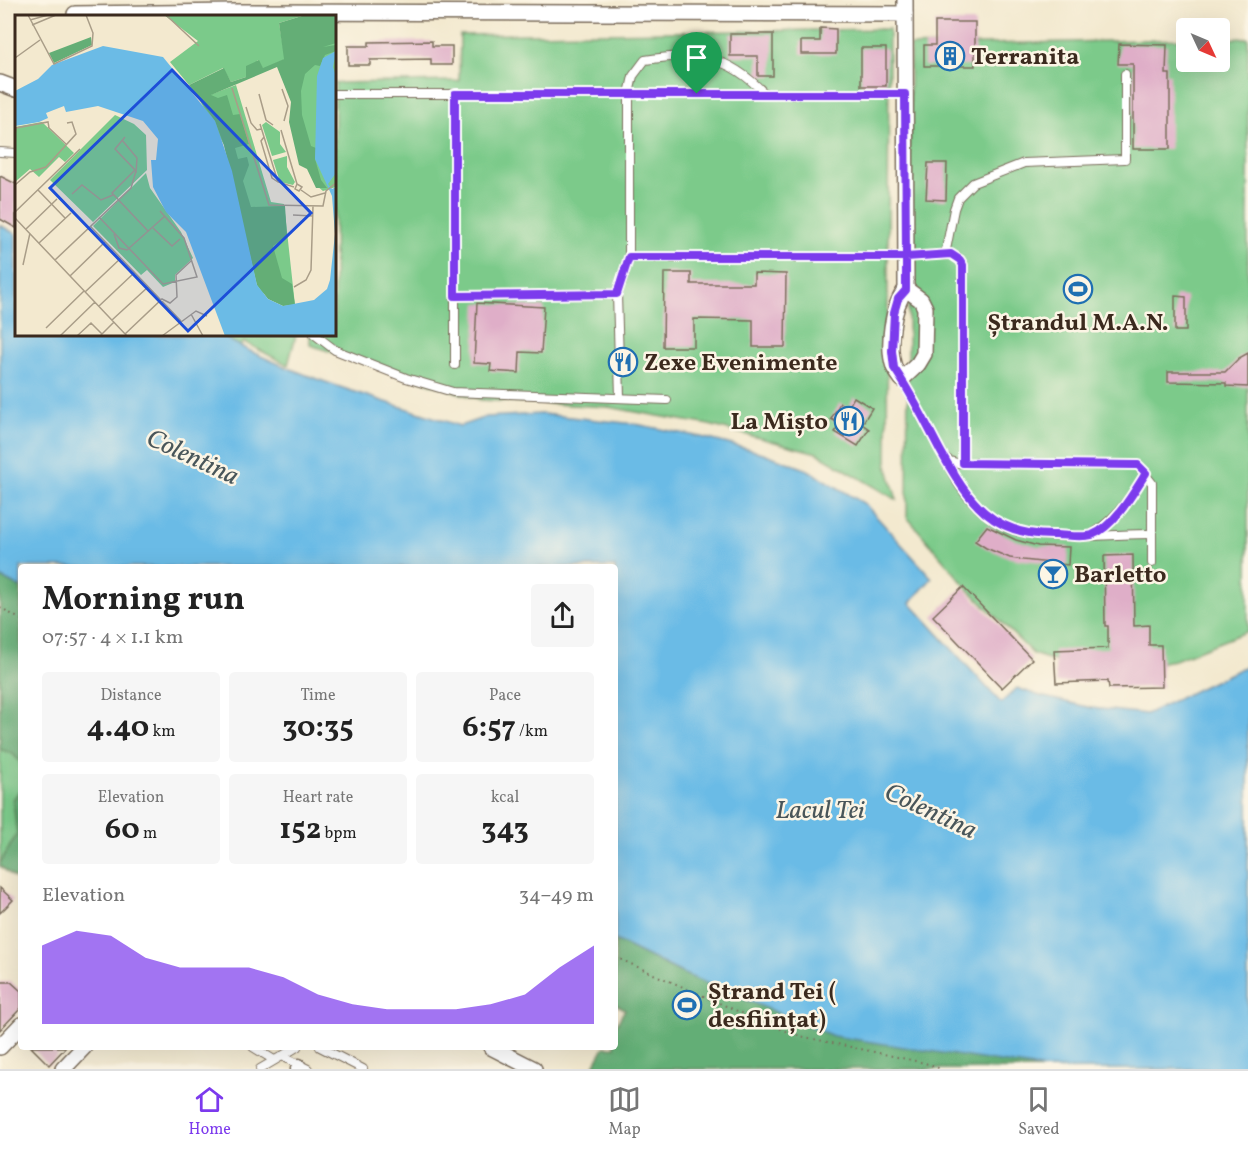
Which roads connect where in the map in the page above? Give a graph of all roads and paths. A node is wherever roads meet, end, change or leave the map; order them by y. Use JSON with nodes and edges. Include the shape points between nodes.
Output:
{"nodes":[{"id":1,"x":379,"y":6,"type":"edge"},
{"id":2,"x":500,"y":7,"type":"edge"},
{"id":3,"x":625,"y":7,"type":"edge"},
{"id":4,"x":764,"y":7,"type":"edge"},
{"id":5,"x":905,"y":7,"type":"edge"},
{"id":6,"x":75,"y":10,"type":"edge"},
{"id":7,"x":260,"y":10,"type":"edge"},
{"id":8,"x":1125,"y":74,"type":"dead end"},
{"id":9,"x":0,"y":83,"type":"edge"},
{"id":10,"x":15,"y":89,"type":"edge"},
{"id":11,"x":336,"y":94,"type":"edge"},
{"id":12,"x":455,"y":94,"type":"junction"},
{"id":13,"x":629,"y":94,"type":"junction"},
{"id":14,"x":765,"y":94,"type":"junction"},
{"id":15,"x":905,"y":94,"type":"junction"},
{"id":16,"x":0,"y":152,"type":"edge"},
{"id":17,"x":15,"y":153,"type":"edge"},
{"id":18,"x":945,"y":255,"type":"junction"},
{"id":19,"x":629,"y":257,"type":"junction"},
{"id":20,"x":906,"y":257,"type":"junction"},
{"id":21,"x":906,"y":290,"type":"junction"},
{"id":22,"x":617,"y":294,"type":"junction"},
{"id":23,"x":455,"y":296,"type":"junction"},
{"id":24,"x":317,"y":336,"type":"edge"},
{"id":25,"x":455,"y":364,"type":"dead end"},
{"id":26,"x":902,"y":379,"type":"junction"},
{"id":27,"x":620,"y":397,"type":"junction"},
{"id":28,"x":667,"y":400,"type":"dead end"},
{"id":29,"x":943,"y":456,"type":"junction"},
{"id":30,"x":963,"y":463,"type":"junction"},
{"id":31,"x":1146,"y":473,"type":"junction"},
{"id":32,"x":1152,"y":534,"type":"junction"},
{"id":33,"x":1092,"y":535,"type":"junction"},
{"id":34,"x":1152,"y":563,"type":"dead end"},
{"id":35,"x":0,"y":606,"type":"edge"},
{"id":36,"x":18,"y":618,"type":"edge"},
{"id":37,"x":618,"y":958,"type":"edge"},
{"id":38,"x":18,"y":1028,"type":"edge"},
{"id":39,"x":0,"y":1047,"type":"edge"},
{"id":40,"x":81,"y":1050,"type":"edge"},
{"id":41,"x":260,"y":1050,"type":"edge"},
{"id":42,"x":292,"y":1050,"type":"edge"},
{"id":43,"x":326,"y":1050,"type":"edge"},
{"id":44,"x":497,"y":1050,"type":"edge"},
{"id":45,"x":278,"y":1058,"type":"junction"},
{"id":46,"x":301,"y":1068,"type":"edge"},
{"id":47,"x":63,"y":1069,"type":"edge"},
{"id":48,"x":260,"y":1069,"type":"edge"},
{"id":49,"x":363,"y":1069,"type":"edge"},
{"id":50,"x":534,"y":1069,"type":"edge"},
{"id":51,"x":941,"y":1069,"type":"edge"}],
"edges":[{"from":1,"to":2,"type":"street"},
{"from":1,"to":7,"type":"street"},
{"from":2,"to":3,"type":"street"},
{"from":3,"to":4,"type":"street"},
{"from":4,"to":5,"type":"street"},
{"from":5,"to":15,"type":"street"},
{"from":6,"to":7,"type":"street"},
{"from":8,"to":18,"type":"lane","via":[[1125,159],[1024,163],[973,183],[958,198]]},
{"from":9,"to":10,"type":"street"},
{"from":11,"to":12,"type":"lane"},
{"from":12,"to":13,"type":"lane"},
{"from":12,"to":23,"type":"path"},
{"from":13,"to":14,"type":"lane"},
{"from":13,"to":14,"type":"lane","via":[[633,76],[645,60],[678,55],[721,61],[749,77]]},
{"from":13,"to":19,"type":"lane"},
{"from":14,"to":15,"type":"lane"},
{"from":15,"to":20,"type":"street"},
{"from":16,"to":17,"type":"lane"},
{"from":18,"to":20,"type":"lane"},
{"from":18,"to":30,"type":"lane","via":[[951,254],[963,265]]},
{"from":19,"to":20,"type":"lane"},
{"from":19,"to":22,"type":"lane"},
{"from":20,"to":21,"type":"street"},
{"from":21,"to":26,"type":"street","via":[[894,313],[892,351],[894,368]]},
{"from":21,"to":26,"type":"street","via":[[921,300],[925,309],[924,354]]},
{"from":22,"to":23,"type":"lane"},
{"from":22,"to":27,"type":"lane"},
{"from":23,"to":25,"type":"lane"},
{"from":24,"to":27,"type":"lane","via":[[335,350],[453,393]]},
{"from":26,"to":29,"type":"lane"},
{"from":27,"to":28,"type":"lane"},
{"from":29,"to":30,"type":"lane"},
{"from":29,"to":33,"type":"lane","via":[[969,499],[1006,527],[1026,533]]},
{"from":30,"to":31,"type":"lane","via":[[1138,465]]},
{"from":31,"to":32,"type":"lane","via":[[1152,483]]},
{"from":31,"to":33,"type":"lane","via":[[1126,505]]},
{"from":32,"to":33,"type":"lane"},
{"from":32,"to":34,"type":"lane"},
{"from":35,"to":36,"type":"path"},
{"from":37,"to":51,"type":"path","via":[[800,1036]]},
{"from":38,"to":39,"type":"street"},
{"from":40,"to":47,"type":"street"},
{"from":41,"to":45,"type":"lane"},
{"from":42,"to":45,"type":"lane"},
{"from":43,"to":49,"type":"lane"},
{"from":44,"to":50,"type":"street"},
{"from":45,"to":46,"type":"lane"},
{"from":45,"to":48,"type":"lane"}]}
